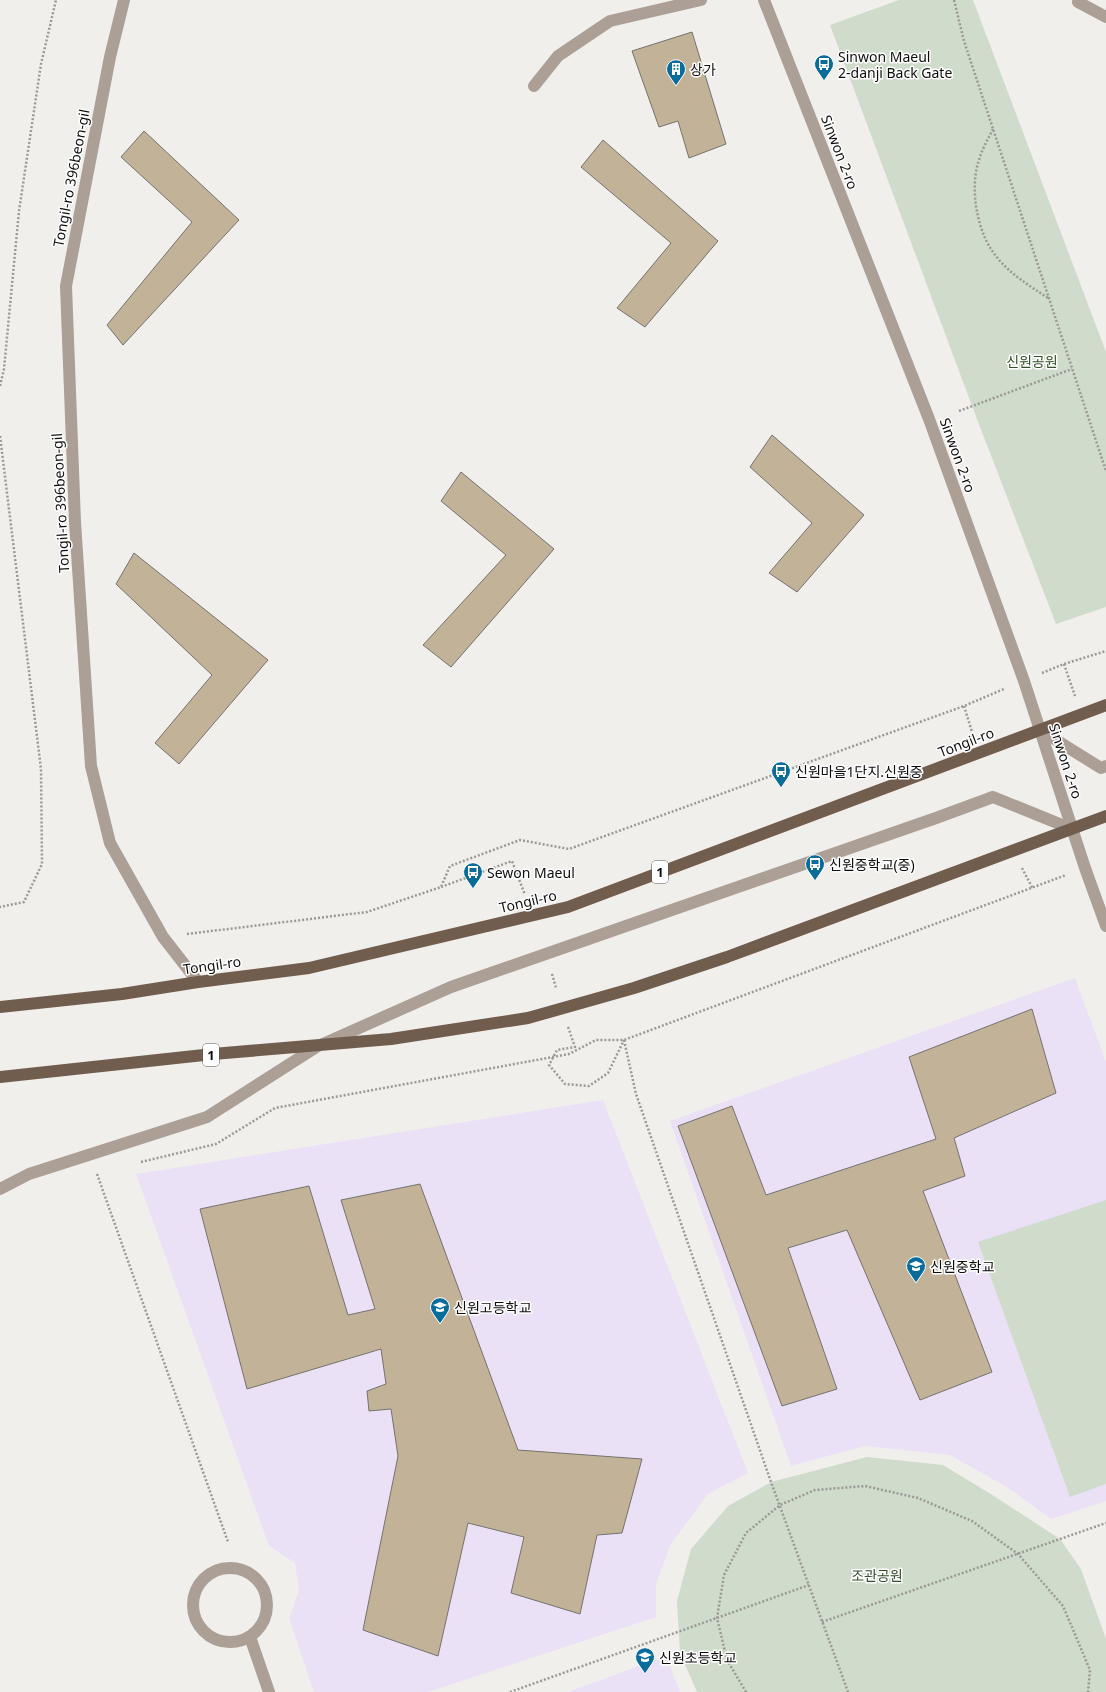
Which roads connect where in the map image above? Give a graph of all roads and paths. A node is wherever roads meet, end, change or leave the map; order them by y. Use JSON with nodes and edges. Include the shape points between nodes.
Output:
{"nodes":[{"id":1,"x":56,"y":0,"type":"edge"},
{"id":2,"x":124,"y":0,"type":"edge"},
{"id":3,"x":701,"y":0,"type":"edge"},
{"id":4,"x":764,"y":0,"type":"edge"},
{"id":5,"x":954,"y":0,"type":"edge"},
{"id":6,"x":1078,"y":2,"type":"dead end"},
{"id":7,"x":1106,"y":17,"type":"edge"},
{"id":8,"x":534,"y":86,"type":"dead end"},
{"id":9,"x":993,"y":128,"type":"junction"},
{"id":10,"x":1049,"y":298,"type":"junction"},
{"id":11,"x":1072,"y":369,"type":"junction"},
{"id":12,"x":0,"y":386,"type":"edge"},
{"id":13,"x":959,"y":411,"type":"dead end"},
{"id":14,"x":0,"y":436,"type":"edge"},
{"id":15,"x":1106,"y":471,"type":"edge"},
{"id":16,"x":1106,"y":651,"type":"edge"},
{"id":17,"x":1064,"y":664,"type":"dead end"},
{"id":18,"x":1106,"y":705,"type":"edge"},
{"id":19,"x":964,"y":706,"type":"dead end"},
{"id":20,"x":1040,"y":730,"type":"junction"},
{"id":21,"x":1106,"y":766,"type":"edge"},
{"id":22,"x":1106,"y":816,"type":"edge"},
{"id":23,"x":1072,"y":828,"type":"junction"},
{"id":24,"x":441,"y":887,"type":"junction"},
{"id":25,"x":1033,"y":889,"type":"dead end"},
{"id":26,"x":525,"y":897,"type":"dead end"},
{"id":27,"x":0,"y":907,"type":"edge"},
{"id":28,"x":1106,"y":926,"type":"edge"},
{"id":29,"x":163,"y":937,"type":"junction"},
{"id":30,"x":551,"y":969,"type":"dead end"},
{"id":31,"x":198,"y":982,"type":"junction"},
{"id":32,"x":558,"y":992,"type":"dead end"},
{"id":33,"x":0,"y":1007,"type":"edge"},
{"id":34,"x":566,"y":1022,"type":"dead end"},
{"id":35,"x":624,"y":1040,"type":"junction"},
{"id":36,"x":318,"y":1046,"type":"junction"},
{"id":37,"x":0,"y":1077,"type":"edge"},
{"id":38,"x":134,"y":1164,"type":"dead end"},
{"id":39,"x":104,"y":1171,"type":"dead end"},
{"id":40,"x":0,"y":1189,"type":"edge"},
{"id":41,"x":780,"y":1505,"type":"junction"},
{"id":42,"x":1106,"y":1523,"type":"edge"},
{"id":43,"x":228,"y":1542,"type":"dead end"},
{"id":44,"x":1018,"y":1554,"type":"junction"},
{"id":45,"x":809,"y":1585,"type":"junction"},
{"id":46,"x":717,"y":1618,"type":"junction"},
{"id":47,"x":822,"y":1622,"type":"junction"},
{"id":48,"x":250,"y":1637,"type":"junction"},
{"id":49,"x":269,"y":1692,"type":"edge"},
{"id":50,"x":510,"y":1692,"type":"edge"},
{"id":51,"x":746,"y":1692,"type":"edge"},
{"id":52,"x":848,"y":1692,"type":"edge"},
{"id":53,"x":1088,"y":1692,"type":"edge"}],
"edges":[{"from":1,"to":12,"type":"path","via":[[40,64],[19,211],[4,369]]},
{"from":2,"to":29,"type":"street","name":"Tongil-ro 396beon-gil","via":[[110,56],[66,286],[75,522],[91,766],[110,843]]},
{"from":3,"to":8,"type":"street","via":[[610,21],[558,56]]},
{"from":4,"to":20,"type":"street","name":"Sinwon 2-ro","via":[[929,419]]},
{"from":5,"to":9,"type":"path","via":[[964,41]]},
{"from":6,"to":7,"type":"street"},
{"from":9,"to":10,"type":"path"},
{"from":9,"to":10,"type":"path","via":[[978,161],[974,191],[979,222],[991,251],[1016,277]]},
{"from":10,"to":11,"type":"path"},
{"from":11,"to":13,"type":"path"},
{"from":11,"to":15,"type":"path"},
{"from":14,"to":27,"type":"path","via":[[41,769],[42,864],[24,902]]},
{"from":16,"to":17,"type":"path"},
{"from":18,"to":20,"type":"main road","name":"Tongil-ro","number":"1"},
{"from":19,"to":24,"type":"path","via":[[569,849],[520,840],[450,866]]},
{"from":20,"to":21,"type":"street","via":[[1101,768]]},
{"from":20,"to":23,"type":"street","name":"Sinwon 2-ro"},
{"from":20,"to":31,"type":"main road","name":"Tongil-ro","number":"1","via":[[568,907],[309,968]]},
{"from":22,"to":23,"type":"main road","number":"1"},
{"from":23,"to":28,"type":"street","name":"Sinwon 2-ro"},
{"from":23,"to":36,"type":"main road","number":"1","via":[[728,957],[634,988],[528,1018],[391,1039]]},
{"from":23,"to":36,"type":"street","via":[[993,797],[451,987]]},
{"from":24,"to":26,"type":"path","via":[[512,861]]},
{"from":24,"to":29,"type":"path","via":[[367,912]]},
{"from":25,"to":35,"type":"path"},
{"from":29,"to":31,"type":"street","name":"Tongil-ro 396beon-gil"},
{"from":30,"to":32,"type":"path"},
{"from":31,"to":33,"type":"main road","name":"Tongil-ro","number":"1","via":[[122,994]]},
{"from":34,"to":35,"type":"path","via":[[575,1047],[557,1050],[549,1065],[565,1084],[589,1086],[608,1073]]},
{"from":35,"to":38,"type":"path","via":[[596,1040],[569,1054],[276,1108],[216,1144]]},
{"from":35,"to":41,"type":"path","via":[[636,1094]]},
{"from":36,"to":37,"type":"main road","number":"1","via":[[213,1054]]},
{"from":36,"to":40,"type":"street","via":[[207,1117],[29,1174]]},
{"from":39,"to":43,"type":"path","via":[[97,1173]]},
{"from":41,"to":44,"type":"path","via":[[815,1490],[865,1486],[918,1498],[972,1521]]},
{"from":41,"to":45,"type":"path"},
{"from":41,"to":46,"type":"path","via":[[746,1533],[724,1575]]},
{"from":42,"to":44,"type":"path"},
{"from":44,"to":47,"type":"path"},
{"from":44,"to":53,"type":"path","via":[[1063,1606],[1090,1670]]},
{"from":45,"to":46,"type":"path"},
{"from":45,"to":47,"type":"path"},
{"from":46,"to":50,"type":"path"},
{"from":46,"to":51,"type":"path","via":[[727,1660]]},
{"from":47,"to":52,"type":"path"},
{"from":48,"to":48,"type":"street","via":[[260,1628],[266,1617],[268,1604],[265,1591],[258,1580],[248,1572],[236,1568],[223,1568],[211,1572],[196,1590],[193,1602],[198,1624],[216,1640],[239,1641]]},
{"from":48,"to":49,"type":"street"}]}
